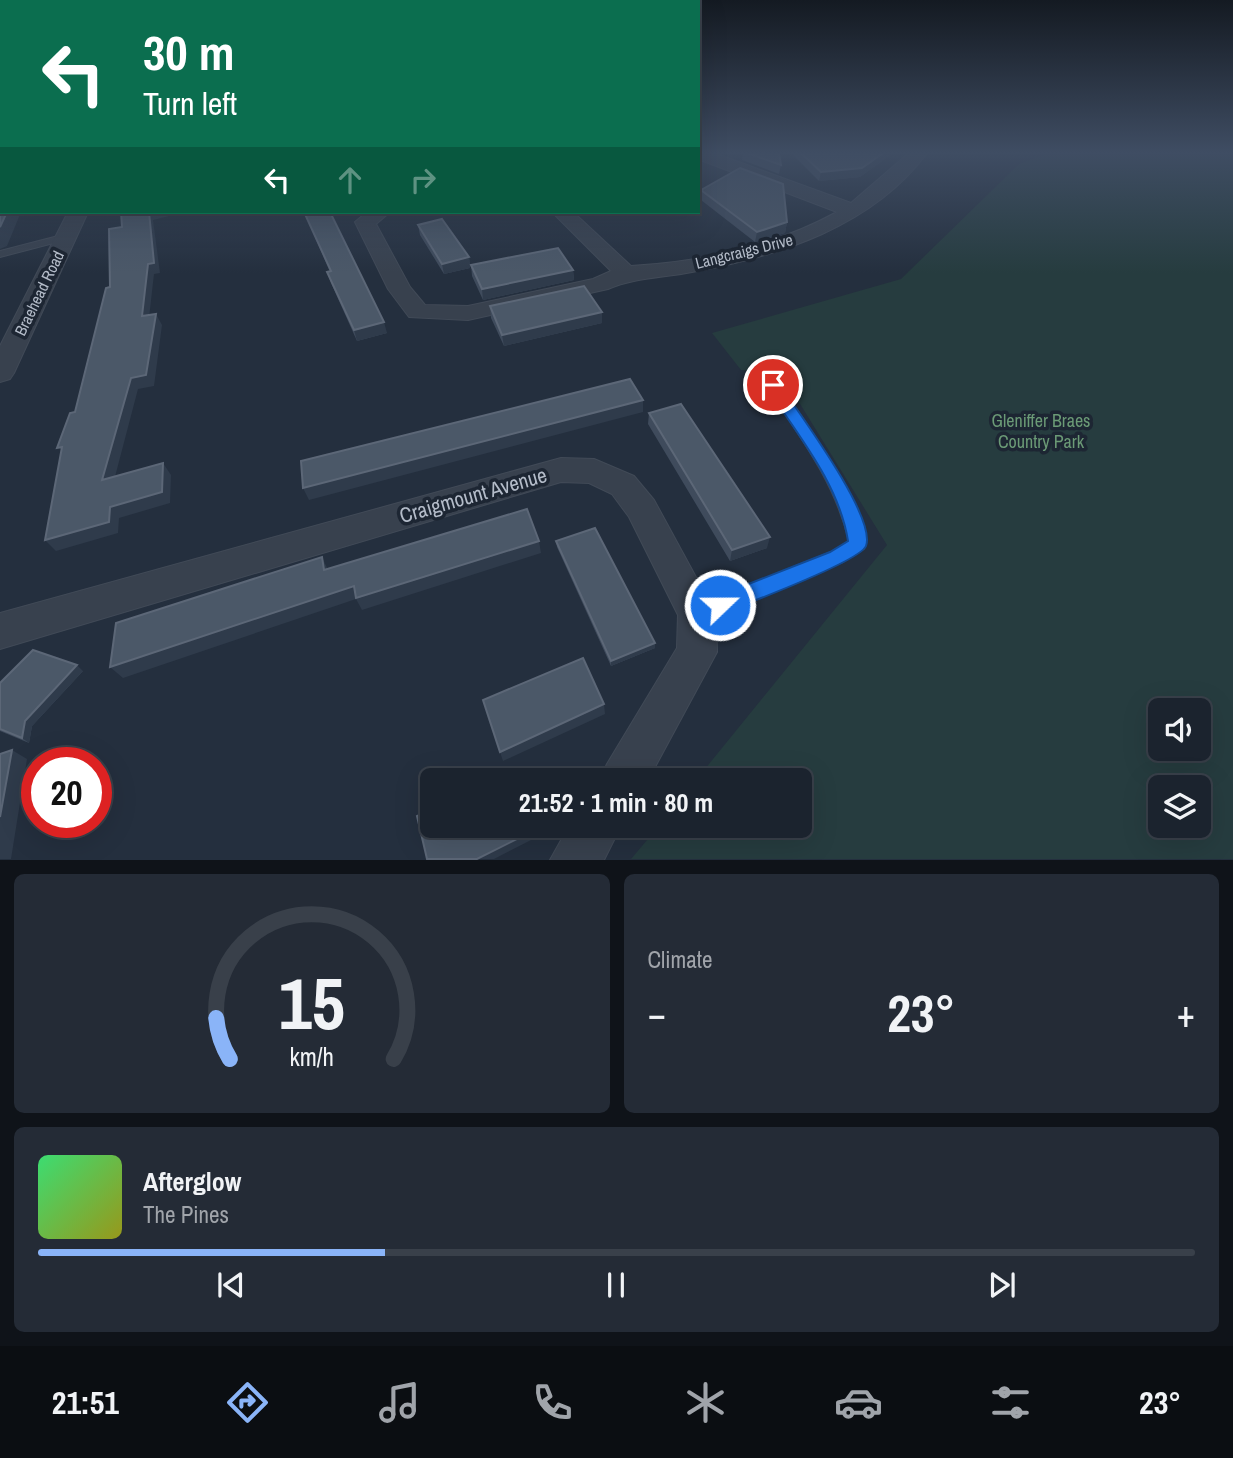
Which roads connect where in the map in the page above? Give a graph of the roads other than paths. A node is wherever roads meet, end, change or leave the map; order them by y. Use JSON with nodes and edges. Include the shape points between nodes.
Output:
{"nodes":[{"id":1,"x":805,"y":193,"type":"edge"},
{"id":2,"x":876,"y":193,"type":"edge"},
{"id":3,"x":853,"y":211,"type":"junction"},
{"id":4,"x":77,"y":214,"type":"edge"},
{"id":5,"x":377,"y":214,"type":"edge"},
{"id":6,"x":564,"y":214,"type":"edge"},
{"id":7,"x":66,"y":237,"type":"junction"},
{"id":8,"x":0,"y":254,"type":"edge"},
{"id":9,"x":626,"y":273,"type":"junction"},
{"id":10,"x":0,"y":373,"type":"edge"},
{"id":11,"x":773,"y":385,"type":"dead end"},
{"id":12,"x":696,"y":614,"type":"junction"},
{"id":13,"x":0,"y":631,"type":"edge"},
{"id":14,"x":630,"y":768,"type":"edge"},
{"id":15,"x":589,"y":838,"type":"edge"},
{"id":16,"x":575,"y":859,"type":"edge"}],
"edges":[{"from":1,"to":3,"type":"street"},
{"from":2,"to":3,"type":"street","name":"Langcraigs Drive"},
{"from":3,"to":9,"type":"street","name":"Langcraigs Drive","via":[[786,243],[656,272]]},
{"from":4,"to":7,"type":"street","name":"Braehead Road"},
{"from":5,"to":9,"type":"street","name":"Langcraigs Drive","via":[[365,222],[400,289],[418,312],[468,313],[600,284]]},
{"from":6,"to":9,"type":"street"},
{"from":7,"to":8,"type":"lane"},
{"from":7,"to":10,"type":"street","name":"Braehead Road"},
{"from":11,"to":12,"type":"lane","via":[[835,481],[853,518],[858,544]]},
{"from":12,"to":13,"type":"street","name":"Craigmount Avenue","via":[[642,509],[623,485],[594,471],[561,470]]},
{"from":12,"to":14,"type":"street","name":"Craigmount Avenue","via":[[697,652]]},
{"from":15,"to":16,"type":"street"}]}
